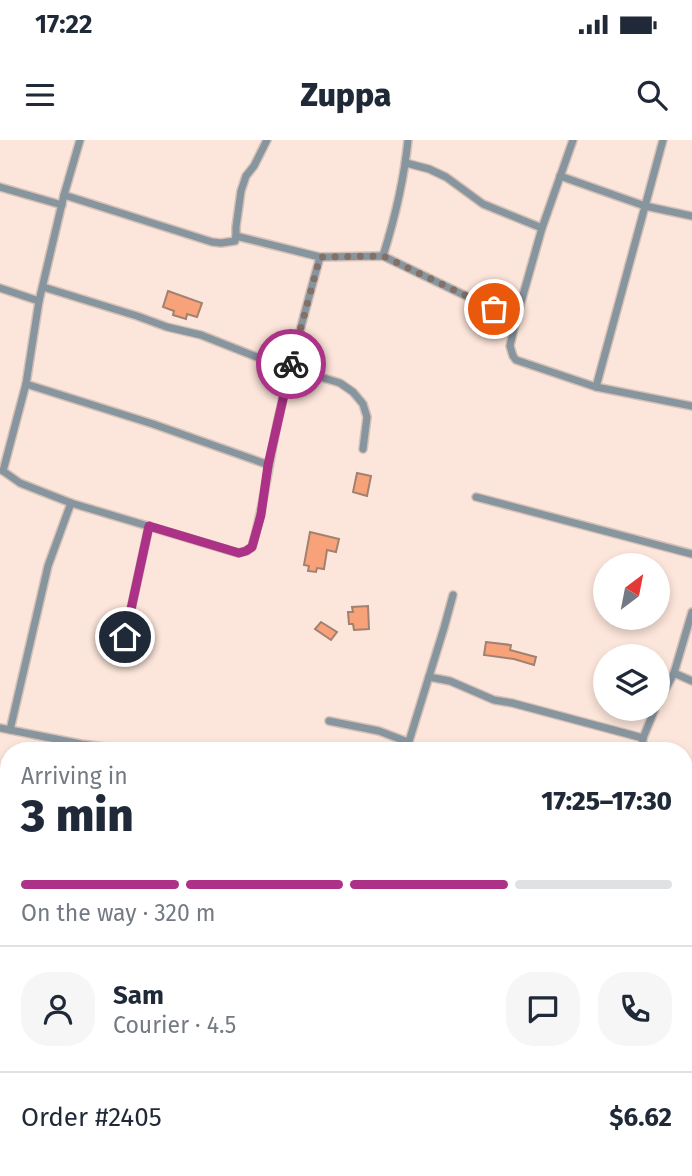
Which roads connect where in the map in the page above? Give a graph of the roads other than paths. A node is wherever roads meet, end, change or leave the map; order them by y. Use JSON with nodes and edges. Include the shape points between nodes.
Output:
{"nodes":[{"id":1,"x":80,"y":140,"type":"edge"},
{"id":2,"x":267,"y":140,"type":"edge"},
{"id":3,"x":408,"y":140,"type":"edge"},
{"id":4,"x":573,"y":140,"type":"edge"},
{"id":5,"x":663,"y":140,"type":"edge"},
{"id":6,"x":406,"y":163,"type":"junction"},
{"id":7,"x":560,"y":176,"type":"junction"},
{"id":8,"x":0,"y":187,"type":"edge"},
{"id":9,"x":64,"y":195,"type":"junction"},
{"id":10,"x":62,"y":205,"type":"junction"},
{"id":11,"x":645,"y":206,"type":"junction"},
{"id":12,"x":692,"y":216,"type":"edge"},
{"id":13,"x":542,"y":228,"type":"junction"},
{"id":14,"x":236,"y":236,"type":"junction"},
{"id":15,"x":383,"y":256,"type":"junction"},
{"id":16,"x":320,"y":257,"type":"junction"},
{"id":17,"x":43,"y":287,"type":"junction"},
{"id":18,"x":0,"y":288,"type":"edge"},
{"id":19,"x":39,"y":301,"type":"junction"},
{"id":20,"x":516,"y":320,"type":"junction"},
{"id":21,"x":290,"y":366,"type":"junction"},
{"id":22,"x":26,"y":384,"type":"junction"},
{"id":23,"x":596,"y":387,"type":"junction"},
{"id":24,"x":692,"y":406,"type":"edge"},
{"id":25,"x":363,"y":449,"type":"dead end"},
{"id":26,"x":268,"y":465,"type":"junction"},
{"id":27,"x":2,"y":471,"type":"edge"},
{"id":28,"x":476,"y":497,"type":"dead end"},
{"id":29,"x":71,"y":503,"type":"junction"},
{"id":30,"x":149,"y":526,"type":"junction"},
{"id":31,"x":692,"y":554,"type":"edge"},
{"id":32,"x":453,"y":595,"type":"dead end"},
{"id":33,"x":692,"y":612,"type":"edge"},
{"id":34,"x":125,"y":637,"type":"dead end"},
{"id":35,"x":674,"y":673,"type":"junction"},
{"id":36,"x":429,"y":677,"type":"junction"},
{"id":37,"x":670,"y":681,"type":"edge"},
{"id":38,"x":692,"y":681,"type":"edge"},
{"id":39,"x":329,"y":721,"type":"dead end"},
{"id":40,"x":650,"y":721,"type":"edge"},
{"id":41,"x":0,"y":728,"type":"edge"},
{"id":42,"x":10,"y":730,"type":"junction"},
{"id":43,"x":643,"y":738,"type":"junction"},
{"id":44,"x":71,"y":742,"type":"edge"},
{"id":45,"x":408,"y":742,"type":"joint"},
{"id":46,"x":643,"y":742,"type":"edge"}],
"edges":[{"from":1,"to":9,"type":"street"},
{"from":2,"to":14,"type":"street","via":[[241,191]]},
{"from":3,"to":6,"type":"street"},
{"from":4,"to":7,"type":"street"},
{"from":5,"to":11,"type":"street"},
{"from":6,"to":13,"type":"street","via":[[446,177],[483,204]]},
{"from":6,"to":15,"type":"street"},
{"from":7,"to":11,"type":"street"},
{"from":7,"to":13,"type":"street"},
{"from":8,"to":10,"type":"street"},
{"from":9,"to":10,"type":"street"},
{"from":9,"to":14,"type":"street","via":[[212,242],[236,241]]},
{"from":10,"to":17,"type":"street"},
{"from":11,"to":12,"type":"street"},
{"from":11,"to":23,"type":"street"},
{"from":13,"to":20,"type":"street"},
{"from":14,"to":16,"type":"street"},
{"from":15,"to":16,"type":"street"},
{"from":15,"to":20,"type":"street"},
{"from":16,"to":21,"type":"street"},
{"from":17,"to":19,"type":"street"},
{"from":17,"to":21,"type":"street"},
{"from":18,"to":19,"type":"street"},
{"from":19,"to":22,"type":"street"},
{"from":20,"to":23,"type":"street","via":[[510,346],[516,360]]},
{"from":21,"to":25,"type":"street","via":[[353,392],[366,417]]},
{"from":21,"to":26,"type":"street"},
{"from":22,"to":26,"type":"street"},
{"from":22,"to":27,"type":"street"},
{"from":23,"to":24,"type":"street"},
{"from":26,"to":30,"type":"street","via":[[261,515],[252,547],[246,551],[239,553]]},
{"from":27,"to":29,"type":"street"},
{"from":28,"to":31,"type":"street"},
{"from":29,"to":30,"type":"street"},
{"from":29,"to":42,"type":"street","via":[[48,566]]},
{"from":30,"to":34,"type":"street"},
{"from":32,"to":36,"type":"street"},
{"from":33,"to":35,"type":"street"},
{"from":35,"to":37,"type":"street"},
{"from":35,"to":38,"type":"street"},
{"from":36,"to":43,"type":"street","via":[[494,700]]},
{"from":36,"to":45,"type":"street"},
{"from":39,"to":45,"type":"street"},
{"from":40,"to":43,"type":"street"},
{"from":41,"to":42,"type":"street"},
{"from":42,"to":44,"type":"street"},
{"from":43,"to":46,"type":"street"}]}
